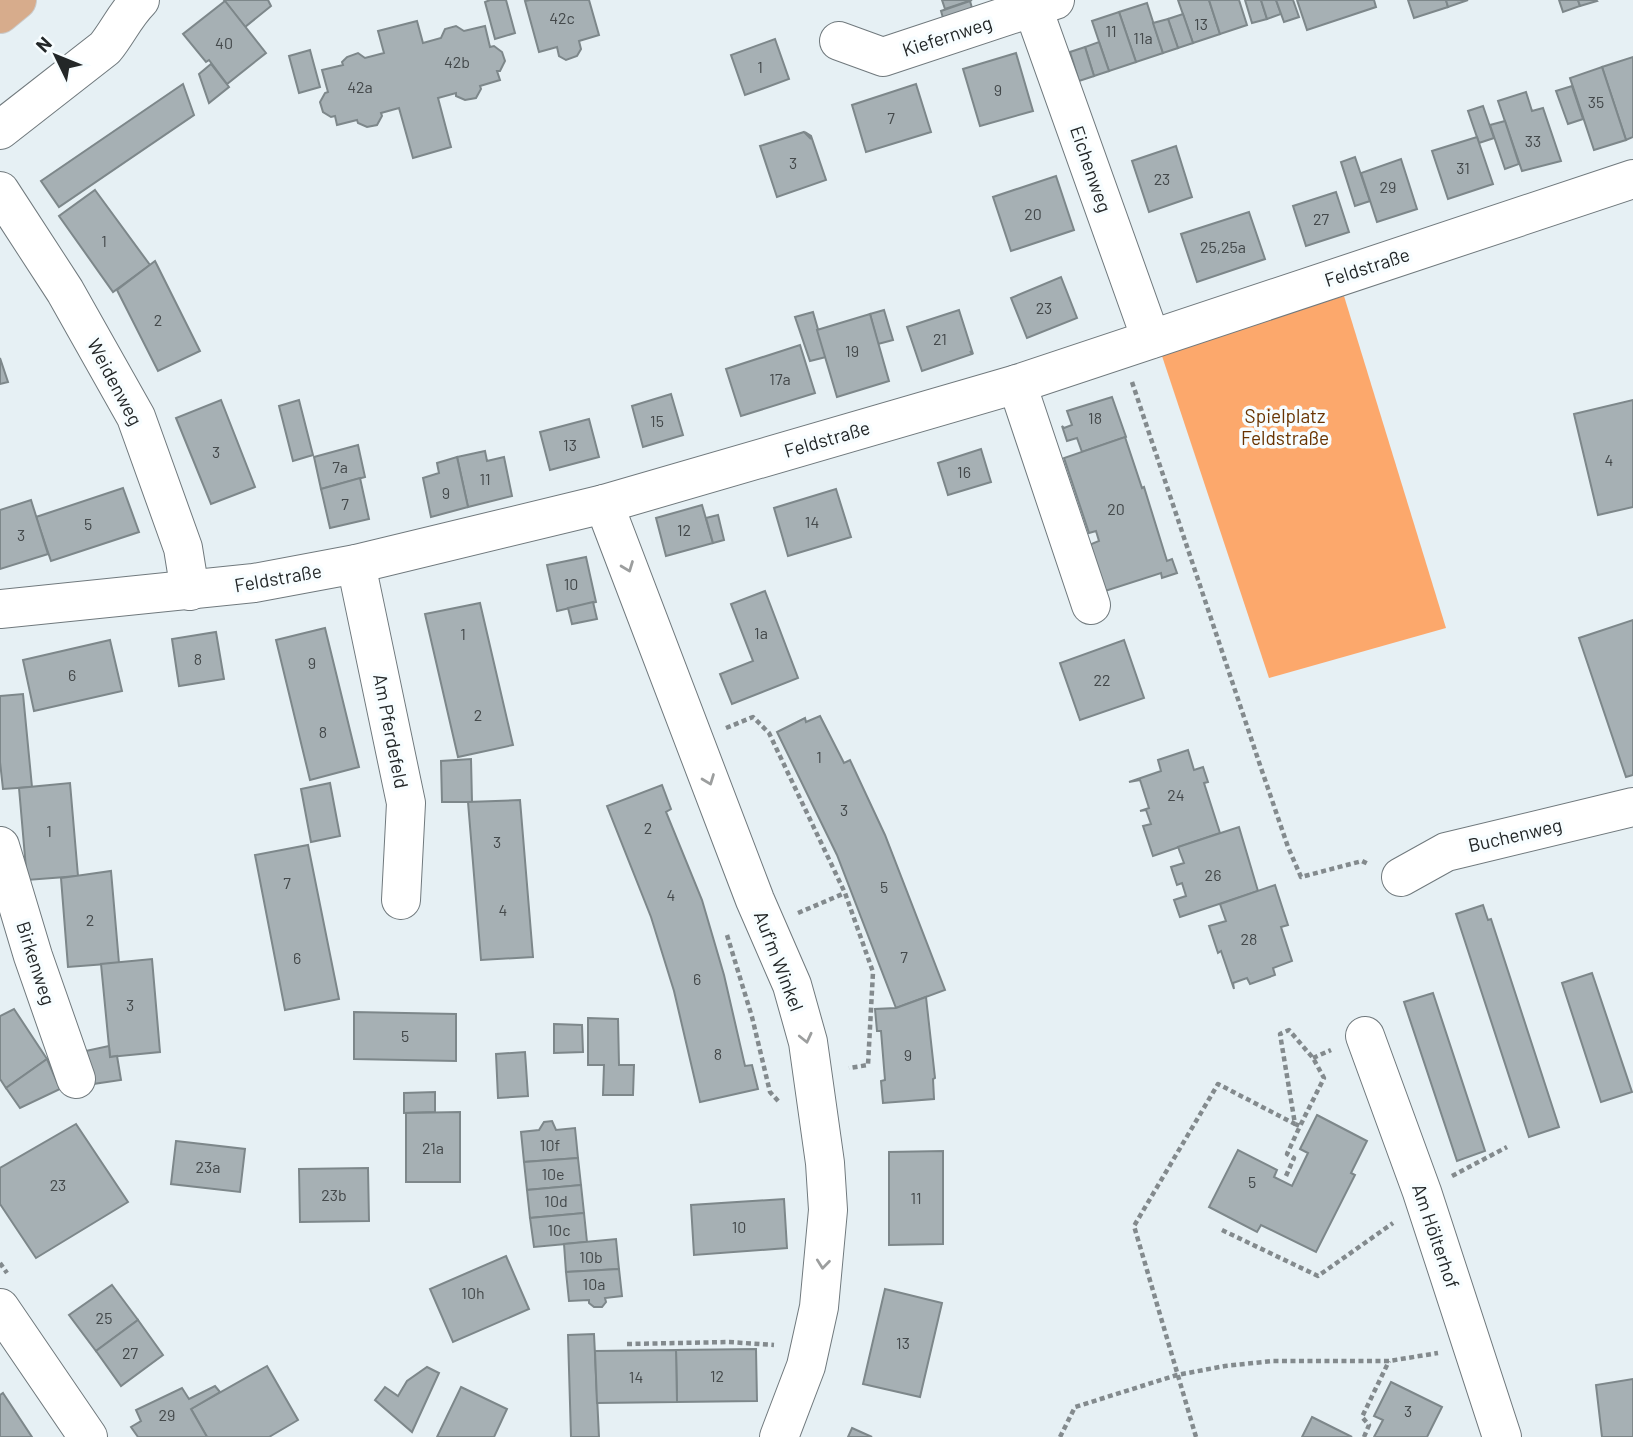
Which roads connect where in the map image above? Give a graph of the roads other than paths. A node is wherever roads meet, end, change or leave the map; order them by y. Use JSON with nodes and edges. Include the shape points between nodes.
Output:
{"nodes":[{"id":1,"x":17,"y":0,"type":"edge"},
{"id":2,"x":140,"y":0,"type":"edge"},
{"id":3,"x":1039,"y":2,"type":"edge"},
{"id":4,"x":0,"y":14,"type":"edge"},
{"id":5,"x":839,"y":41,"type":"dead end"},
{"id":6,"x":0,"y":130,"type":"edge"},
{"id":7,"x":1633,"y":178,"type":"edge"},
{"id":8,"x":0,"y":191,"type":"edge"},
{"id":9,"x":1136,"y":344,"type":"junction"},
{"id":10,"x":1017,"y":384,"type":"junction"},
{"id":11,"x":604,"y":504,"type":"junction"},
{"id":12,"x":356,"y":564,"type":"junction"},
{"id":13,"x":190,"y":591,"type":"junction"},
{"id":14,"x":1091,"y":605,"type":"dead end"},
{"id":15,"x":0,"y":608,"type":"edge"},
{"id":16,"x":1633,"y":807,"type":"edge"},
{"id":17,"x":0,"y":846,"type":"edge"},
{"id":18,"x":1401,"y":877,"type":"road end"},
{"id":19,"x":401,"y":900,"type":"dead end"},
{"id":20,"x":1366,"y":1036,"type":"dead end"},
{"id":21,"x":76,"y":1079,"type":"dead end"},
{"id":22,"x":0,"y":1308,"type":"edge"},
{"id":23,"x":88,"y":1437,"type":"edge"},
{"id":24,"x":779,"y":1437,"type":"edge"},
{"id":25,"x":1502,"y":1437,"type":"edge"}],
"edges":[{"from":1,"to":4,"type":"main road"},
{"from":2,"to":6,"type":"street","via":[[105,48]]},
{"from":3,"to":5,"type":"street","name":"Kiefernweg","via":[[883,57]]},
{"from":3,"to":9,"type":"street","name":"Eichenweg"},
{"from":7,"to":9,"type":"street","name":"Feldstraße"},
{"from":8,"to":13,"type":"street","name":"Weidenweg","via":[[65,291],[136,417],[183,548]]},
{"from":9,"to":10,"type":"street","name":"Feldstraße"},
{"from":10,"to":11,"type":"street","name":"Feldstraße"},
{"from":10,"to":14,"type":"street"},
{"from":11,"to":12,"type":"street","name":"Feldstraße"},
{"from":11,"to":24,"type":"street","name":"Auf'm Winkel","one_way":true,"via":[[755,900],[792,985],[808,1042],[828,1210],[819,1307],[808,1355]]},
{"from":12,"to":13,"type":"street","name":"Feldstraße"},
{"from":12,"to":19,"type":"street","name":"Am Pferdefeld","via":[[406,803]]},
{"from":13,"to":15,"type":"street","name":"Feldstraße"},
{"from":16,"to":18,"type":"street","name":"Buchenweg","via":[[1446,852]]},
{"from":17,"to":21,"type":"street","name":"Birkenweg"},
{"from":20,"to":25,"type":"street","name":"Am Hölterhof","via":[[1411,1205]]},
{"from":22,"to":23,"type":"street"}]}
